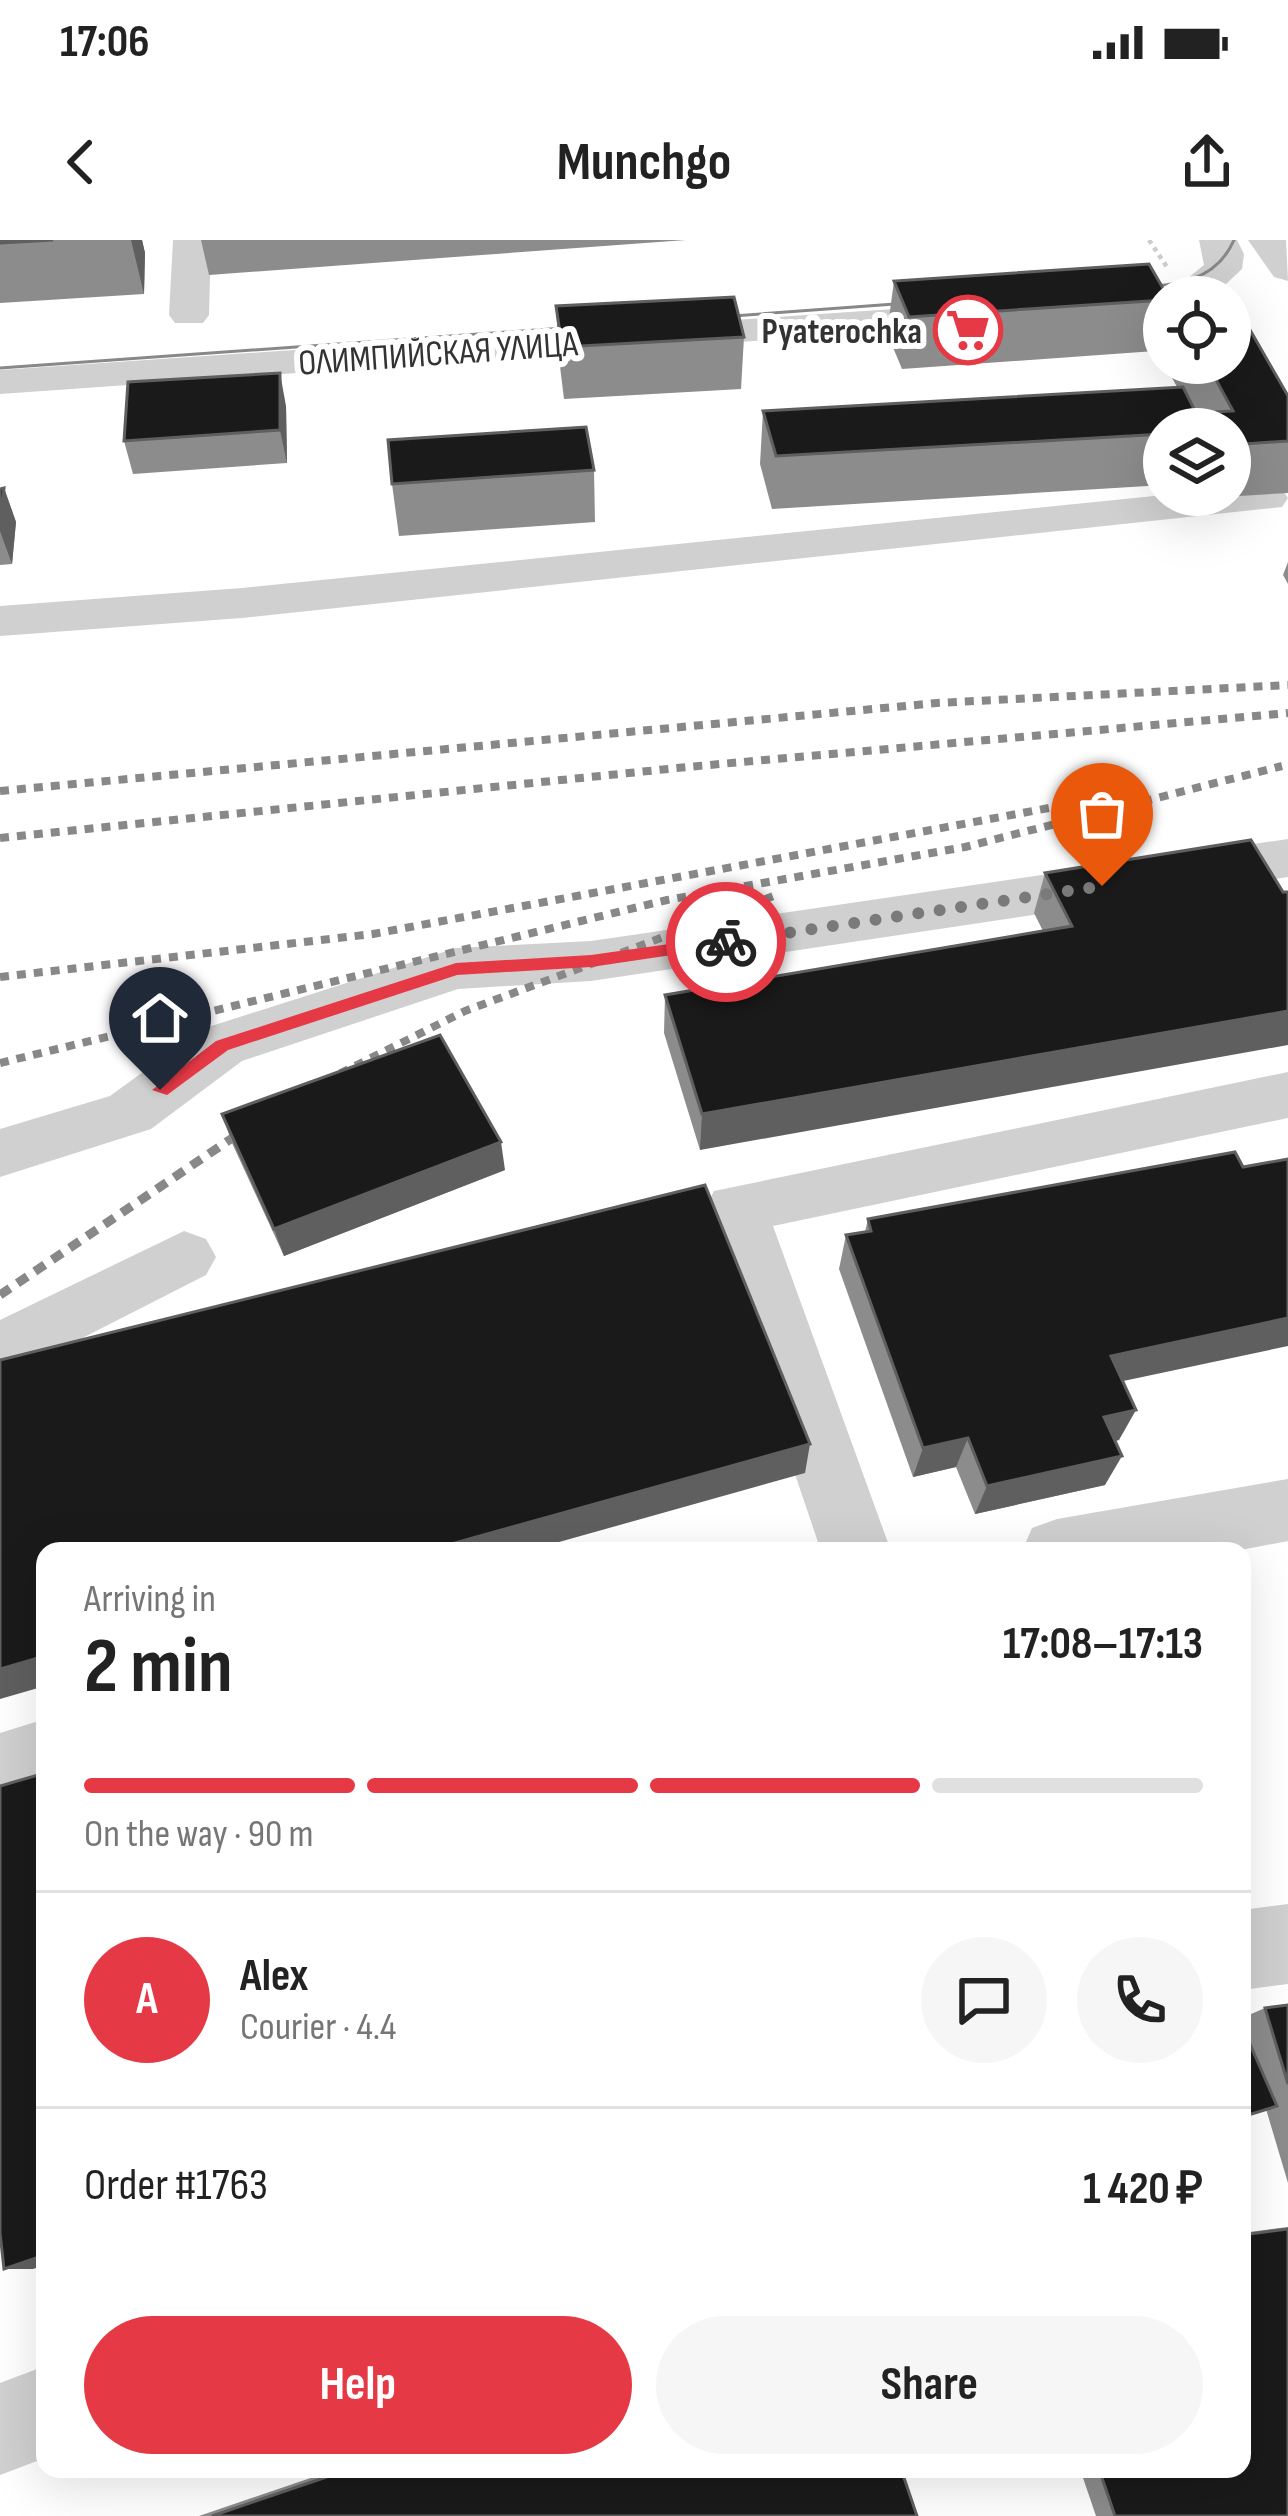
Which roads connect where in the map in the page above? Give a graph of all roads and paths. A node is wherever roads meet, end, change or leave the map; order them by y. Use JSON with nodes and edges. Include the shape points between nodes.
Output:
{"nodes":[{"id":1,"x":192,"y":240,"type":"edge"},
{"id":2,"x":1268,"y":241,"type":"edge"},
{"id":3,"x":1213,"y":268,"type":"edge"},
{"id":4,"x":1288,"y":269,"type":"edge"},
{"id":5,"x":1143,"y":301,"type":"edge"},
{"id":6,"x":189,"y":315,"type":"dead end"},
{"id":7,"x":0,"y":382,"type":"edge"},
{"id":8,"x":1266,"y":498,"type":"edge"},
{"id":9,"x":0,"y":621,"type":"edge"},
{"id":10,"x":1288,"y":858,"type":"edge"},
{"id":11,"x":1288,"y":1096,"type":"edge"},
{"id":12,"x":0,"y":1154,"type":"edge"},
{"id":13,"x":184,"y":1257,"type":"dead end"},
{"id":14,"x":0,"y":1352,"type":"edge"},
{"id":15,"x":1288,"y":1510,"type":"edge"},
{"id":16,"x":853,"y":1542,"type":"edge"},
{"id":17,"x":1108,"y":1542,"type":"edge"},
{"id":18,"x":36,"y":1759,"type":"edge"},
{"id":19,"x":0,"y":1769,"type":"edge"},
{"id":20,"x":1288,"y":1944,"type":"edge"},
{"id":21,"x":1251,"y":1949,"type":"edge"},
{"id":22,"x":36,"y":2415,"type":"edge"},
{"id":23,"x":0,"y":2429,"type":"edge"}],
"edges":[{"from":1,"to":6,"type":"street"},
{"from":2,"to":3,"type":"street"},
{"from":2,"to":4,"type":"street"},
{"from":5,"to":7,"type":"street","name":"ОЛИМПИЙСКАЯ УЛИЦА"},
{"from":8,"to":9,"type":"street"},
{"from":10,"to":12,"type":"street","via":[[591,961],[456,969],[222,1046],[130,1113]]},
{"from":11,"to":16,"type":"street","via":[[736,1209]]},
{"from":13,"to":14,"type":"street"},
{"from":15,"to":17,"type":"street"},
{"from":18,"to":19,"type":"street"},
{"from":20,"to":21,"type":"street"},
{"from":22,"to":23,"type":"street"}]}
